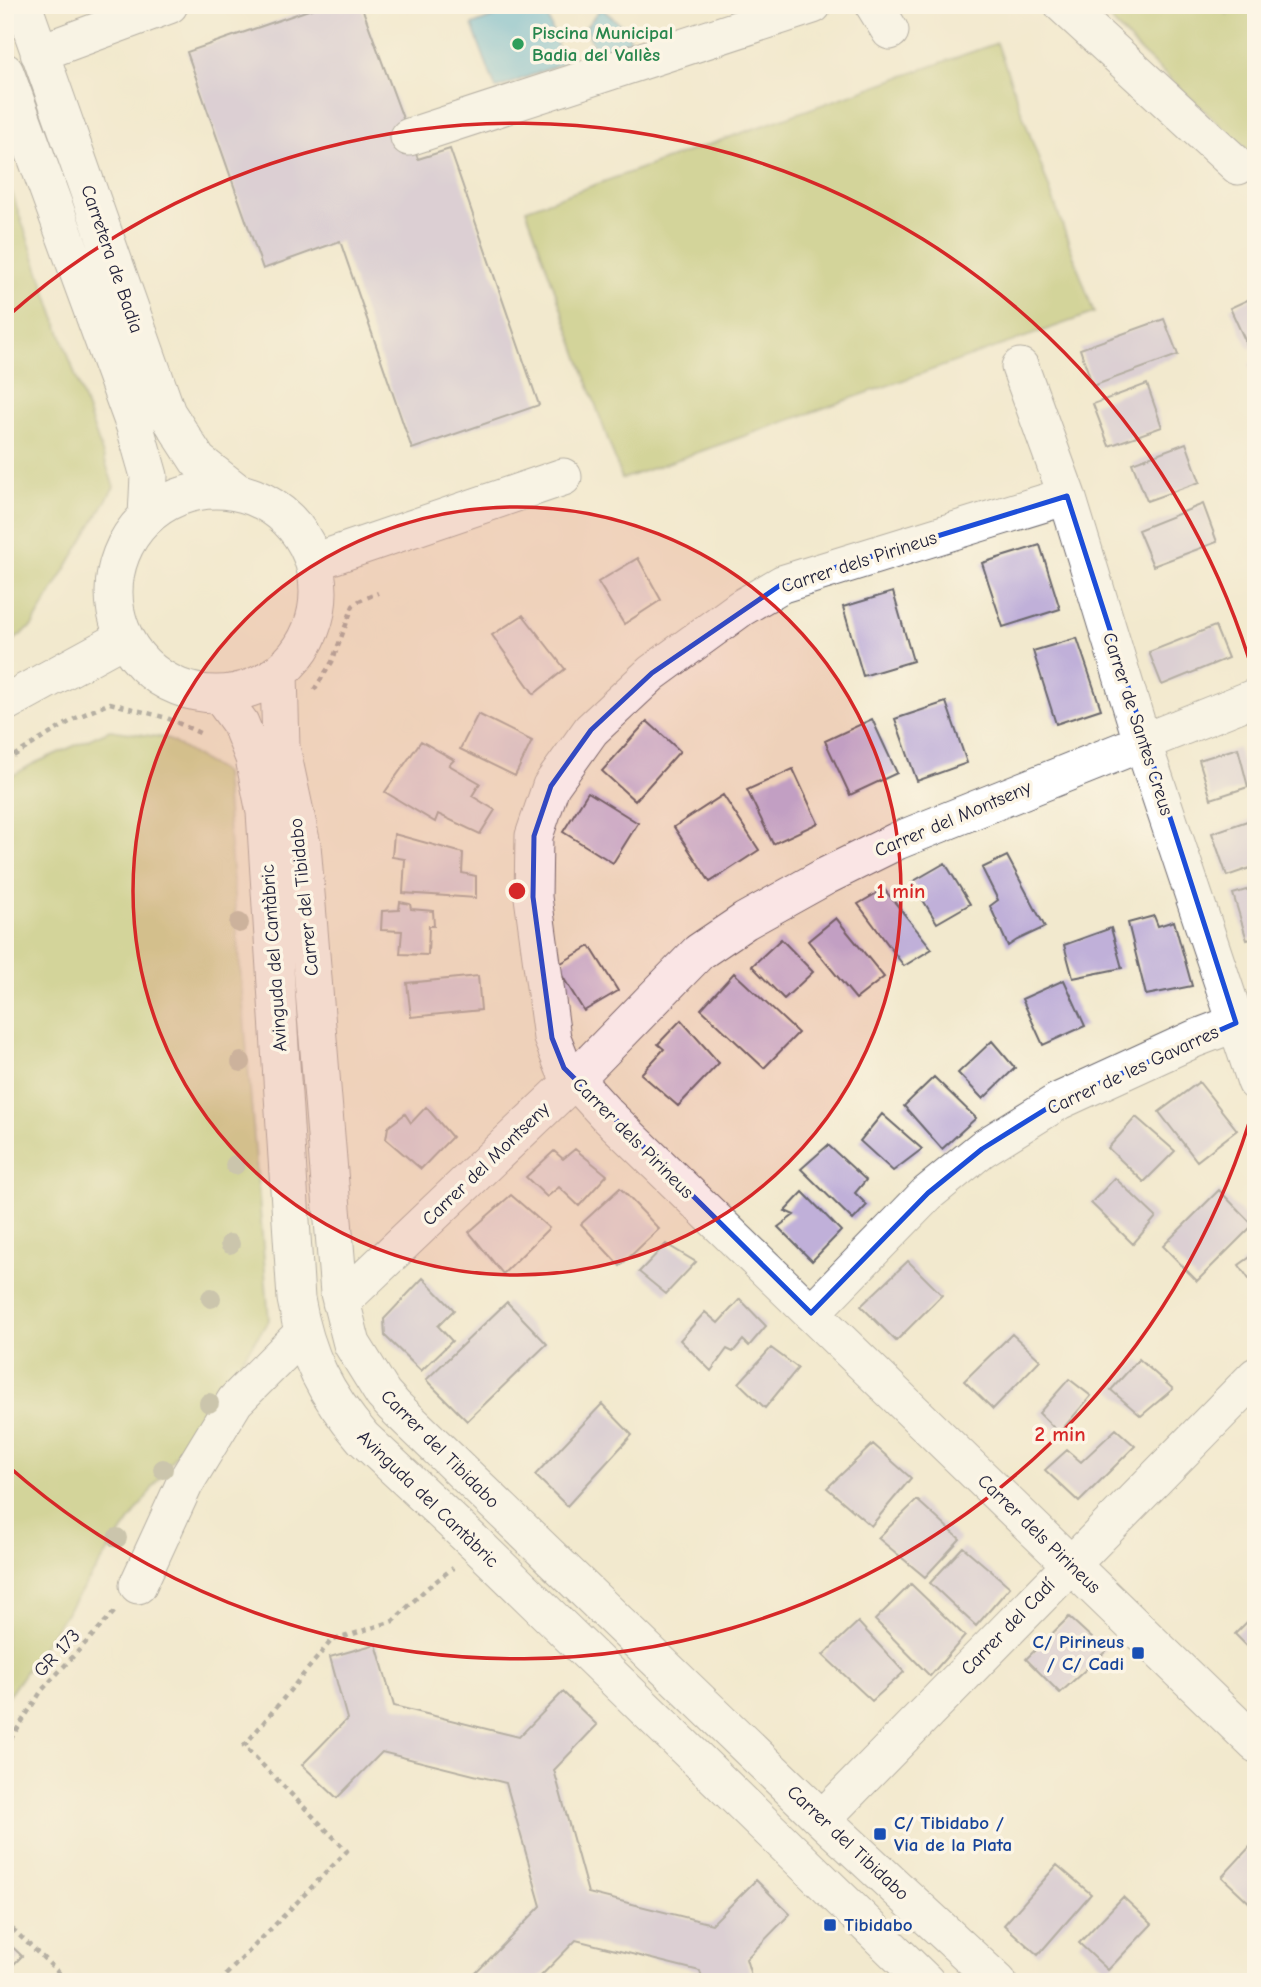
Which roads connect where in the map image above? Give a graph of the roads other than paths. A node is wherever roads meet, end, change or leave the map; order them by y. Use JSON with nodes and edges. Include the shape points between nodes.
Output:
{"nodes":[{"id":1,"x":23,"y":5,"type":"edge"},
{"id":2,"x":169,"y":5,"type":"edge"},
{"id":3,"x":813,"y":5,"type":"edge"},
{"id":4,"x":1063,"y":5,"type":"edge"},
{"id":5,"x":39,"y":53,"type":"junction"},
{"id":6,"x":5,"y":72,"type":"edge"},
{"id":7,"x":409,"y":137,"type":"dead end"},
{"id":8,"x":1238,"y":166,"type":"dead end"},
{"id":9,"x":1020,"y":367,"type":"dead end"},
{"id":10,"x":564,"y":477,"type":"dead end"},
{"id":11,"x":236,"y":491,"type":"junction"},
{"id":12,"x":1067,"y":496,"type":"junction"},
{"id":13,"x":147,"y":516,"type":"junction"},
{"id":14,"x":314,"y":562,"type":"junction"},
{"id":15,"x":124,"y":638,"type":"junction"},
{"id":16,"x":279,"y":674,"type":"junction"},
{"id":17,"x":219,"y":694,"type":"junction"},
{"id":18,"x":1256,"y":697,"type":"edge"},
{"id":19,"x":5,"y":703,"type":"edge"},
{"id":20,"x":1142,"y":741,"type":"junction"},
{"id":21,"x":1236,"y":1023,"type":"junction"},
{"id":22,"x":574,"y":1080,"type":"junction"},
{"id":23,"x":1256,"y":1082,"type":"edge"},
{"id":24,"x":341,"y":1303,"type":"junction"},
{"id":25,"x":811,"y":1312,"type":"junction"},
{"id":26,"x":302,"y":1334,"type":"junction"},
{"id":27,"x":1256,"y":1376,"type":"edge"},
{"id":28,"x":1070,"y":1564,"type":"junction"},
{"id":29,"x":138,"y":1585,"type":"road end"},
{"id":30,"x":1256,"y":1744,"type":"edge"},
{"id":31,"x":822,"y":1819,"type":"junction"},
{"id":32,"x":926,"y":1982,"type":"edge"},
{"id":33,"x":998,"y":1982,"type":"edge"}],
"edges":[{"from":1,"to":5,"type":"street","name":"Carretera de Badia"},
{"from":2,"to":5,"type":"street"},
{"from":3,"to":7,"type":"street"},
{"from":4,"to":8,"type":"street","via":[[1112,36]]},
{"from":5,"to":11,"type":"street","name":"Carretera de Badia","via":[[167,413],[198,461]]},
{"from":6,"to":13,"type":"street","name":"Carretera de Badia","via":[[135,427],[149,476]]},
{"from":9,"to":12,"type":"street","name":"Carrer de Santes Creus"},
{"from":10,"to":14,"type":"street"},
{"from":11,"to":13,"type":"street","via":[[191,493]]},
{"from":11,"to":14,"type":"street","via":[[278,510],[296,527]]},
{"from":12,"to":20,"type":"street","name":"Carrer de Santes Creus"},
{"from":12,"to":22,"type":"street","name":"Carrer dels Pirineus","via":[[782,584],[652,673],[591,730],[551,786],[534,836],[533,897],[552,1038]]},
{"from":13,"to":15,"type":"street","via":[[130,536],[114,579],[114,600]]},
{"from":14,"to":16,"type":"street","via":[[318,607],[311,632]]},
{"from":15,"to":17,"type":"street","via":[[141,662],[167,682],[193,692]]},
{"from":15,"to":19,"type":"street"},
{"from":16,"to":17,"type":"street","via":[[259,685]]},
{"from":16,"to":24,"type":"street","name":"Carrer del Tibidabo","via":[[281,747],[302,845]]},
{"from":17,"to":26,"type":"street","name":"Avinguda del Cantàbric","via":[[240,723],[254,758],[265,812],[295,1287]]},
{"from":18,"to":20,"type":"street","name":"Carrer del Montseny"},
{"from":20,"to":21,"type":"street","name":"Carrer de Santes Creus"},
{"from":20,"to":22,"type":"street","name":"Carrer del Montseny","via":[[897,841],[746,921],[699,952]]},
{"from":21,"to":23,"type":"street","name":"Carrer de Santes Creus"},
{"from":21,"to":25,"type":"street","name":"Carrer de les Gavarres","via":[[1059,1101],[982,1149],[928,1193]]},
{"from":22,"to":24,"type":"street","name":"Carrer del Montseny"},
{"from":22,"to":25,"type":"street","name":"Carrer dels Pirineus"},
{"from":24,"to":31,"type":"street","name":"Carrer del Tibidabo","via":[[352,1343],[383,1394]]},
{"from":25,"to":28,"type":"street","name":"Carrer dels Pirineus"},
{"from":26,"to":29,"type":"street","via":[[235,1401],[184,1485]]},
{"from":26,"to":32,"type":"street","name":"Avinguda del Cantàbric","via":[[312,1362],[363,1438]]},
{"from":27,"to":28,"type":"street","name":"Carrer del Cadí"},
{"from":28,"to":30,"type":"street","name":"Carrer dels Pirineus"},
{"from":28,"to":31,"type":"street","name":"Carrer del Cadí"},
{"from":31,"to":33,"type":"street","name":"Carrer del Tibidabo"}]}
